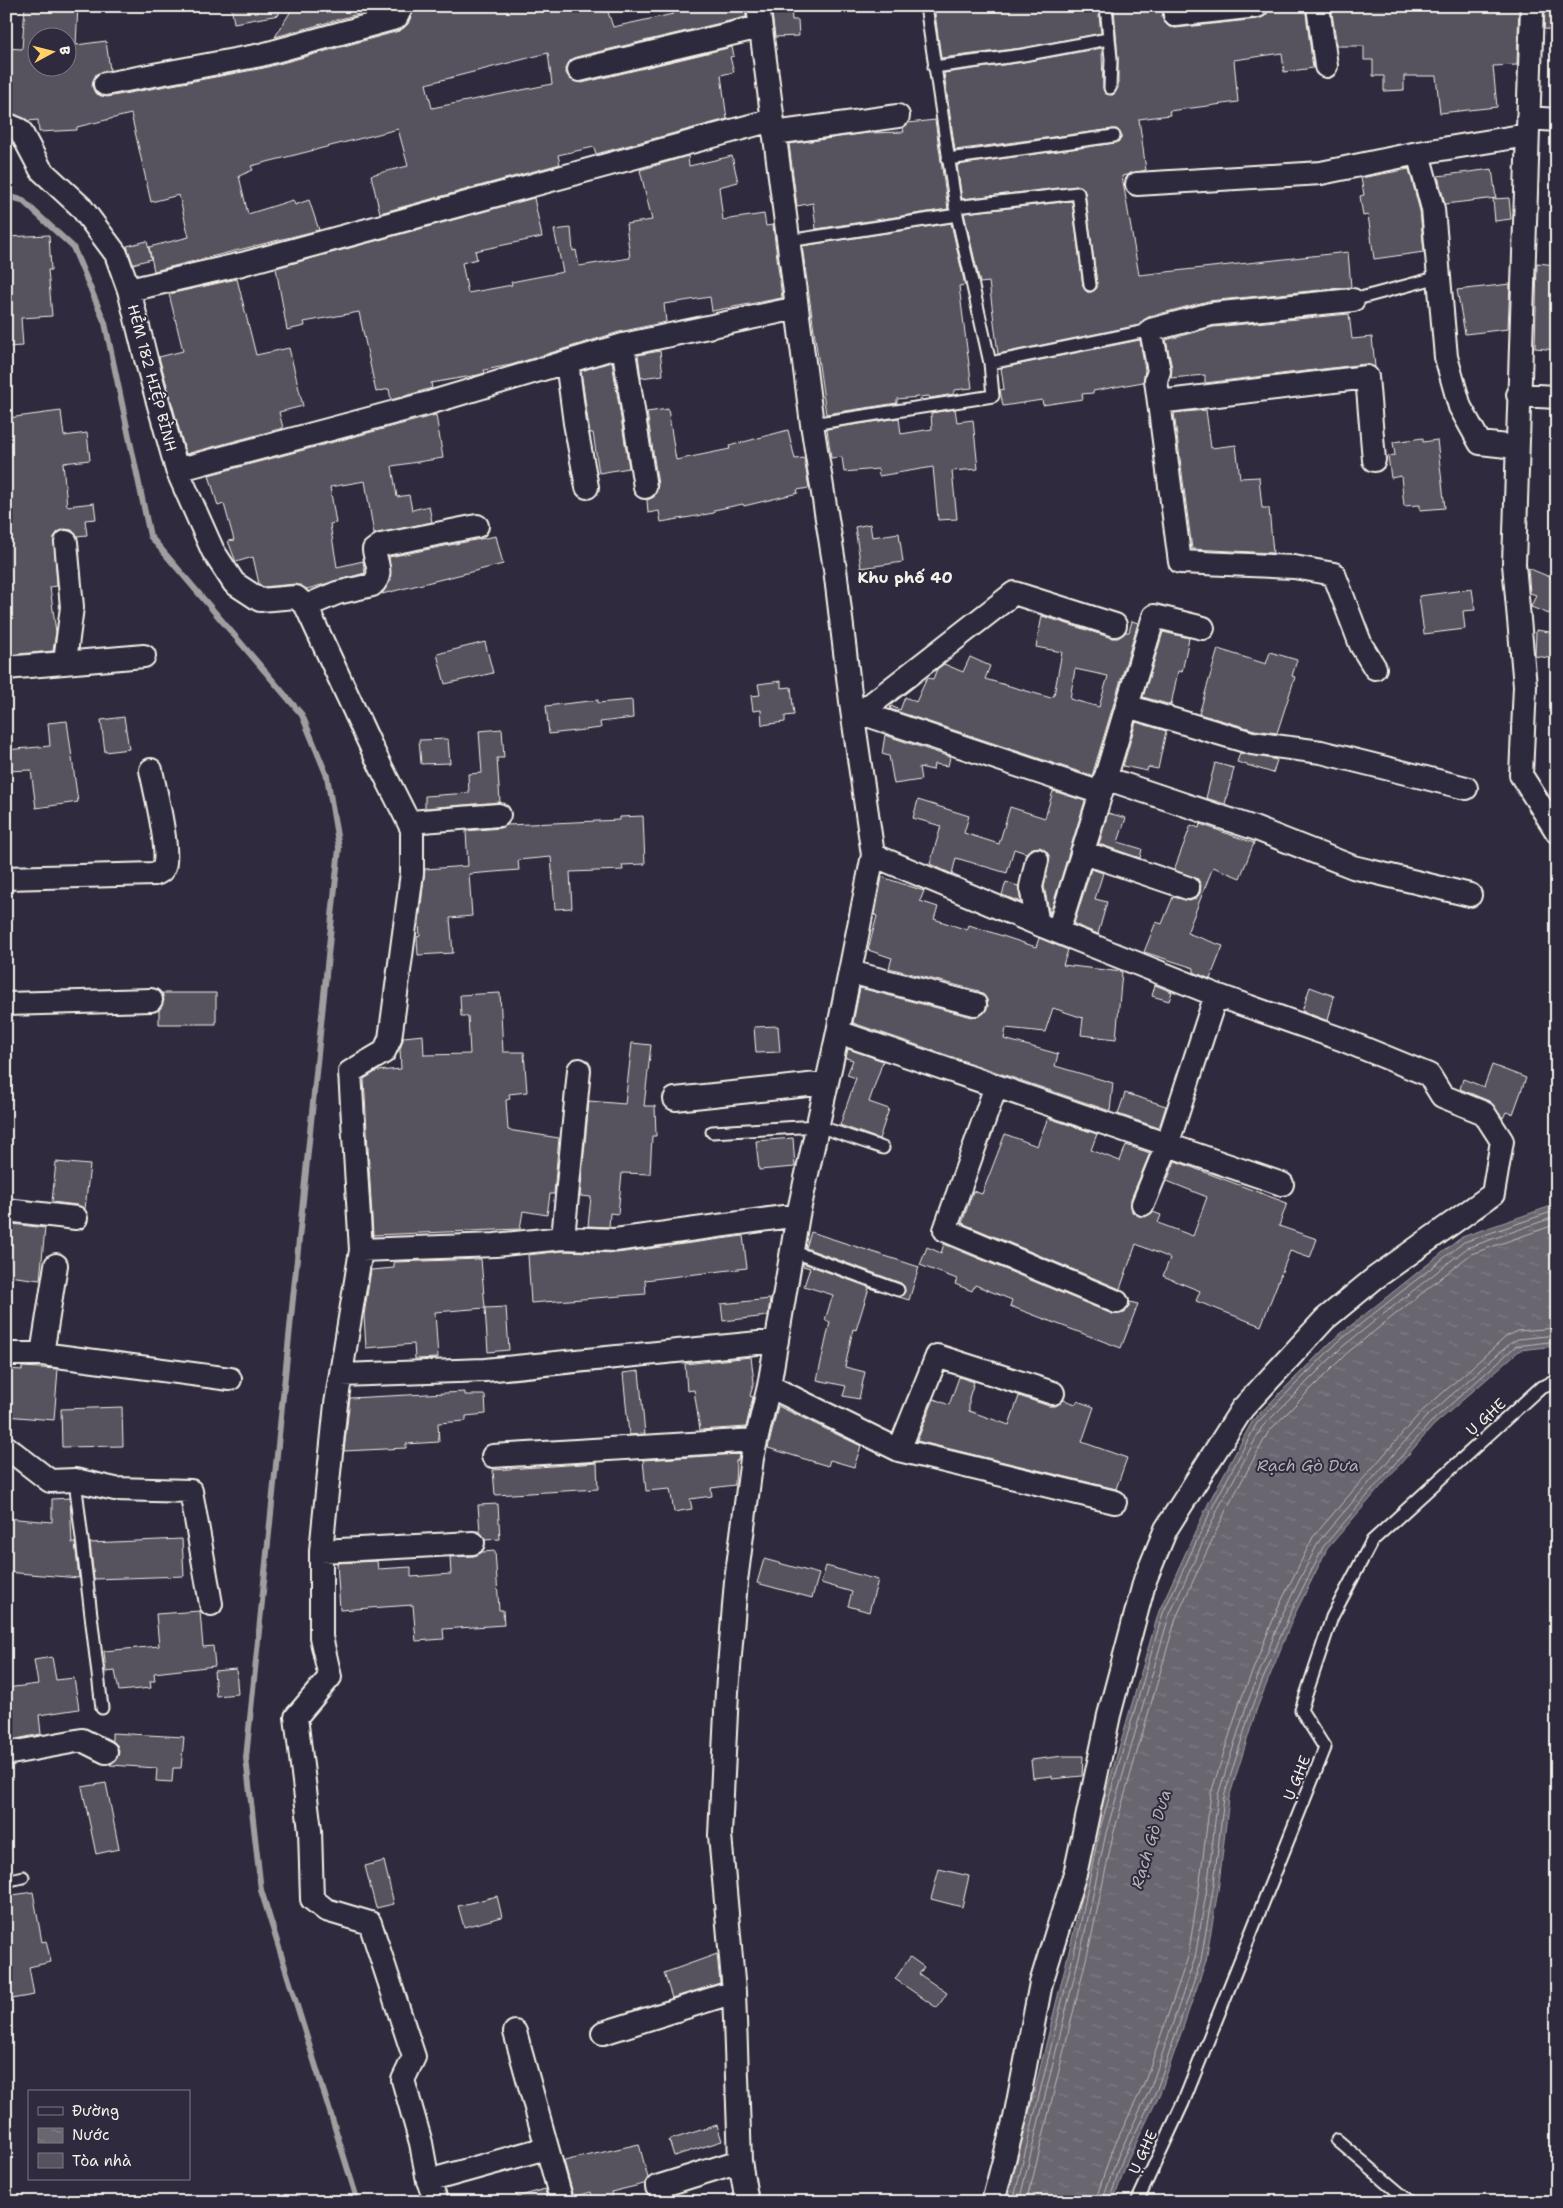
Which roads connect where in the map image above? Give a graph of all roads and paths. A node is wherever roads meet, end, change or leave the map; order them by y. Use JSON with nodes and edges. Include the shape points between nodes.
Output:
{"nodes":[{"id":1,"x":402,"y":6,"type":"edge"},
{"id":2,"x":926,"y":6,"type":"edge"},
{"id":3,"x":1106,"y":6,"type":"edge"},
{"id":4,"x":1257,"y":6,"type":"edge"},
{"id":5,"x":1318,"y":6,"type":"edge"},
{"id":6,"x":1532,"y":6,"type":"edge"},
{"id":7,"x":1175,"y":15,"type":"dead end"},
{"id":8,"x":759,"y":17,"type":"edge"},
{"id":9,"x":1108,"y":39,"type":"junction"},
{"id":10,"x":1326,"y":66,"type":"dead end"},
{"id":11,"x":934,"y":67,"type":"junction"},
{"id":12,"x":579,"y":70,"type":"dead end"},
{"id":13,"x":105,"y":84,"type":"dead end"},
{"id":14,"x":1110,"y":88,"type":"dead end"},
{"id":15,"x":898,"y":116,"type":"dead end"},
{"id":16,"x":1557,"y":120,"type":"edge"},
{"id":17,"x":6,"y":124,"type":"edge"},
{"id":18,"x":773,"y":126,"type":"junction"},
{"id":19,"x":1527,"y":127,"type":"junction"},
{"id":20,"x":1114,"y":136,"type":"dead end"},
{"id":21,"x":1418,"y":152,"type":"junction"},
{"id":22,"x":948,"y":159,"type":"junction"},
{"id":23,"x":1137,"y":184,"type":"dead end"},
{"id":24,"x":956,"y":211,"type":"junction"},
{"id":25,"x":788,"y":241,"type":"junction"},
{"id":26,"x":1439,"y":278,"type":"junction"},
{"id":27,"x":1090,"y":285,"type":"dead end"},
{"id":28,"x":130,"y":290,"type":"junction"},
{"id":29,"x":1353,"y":300,"type":"joint"},
{"id":30,"x":797,"y":308,"type":"junction"},
{"id":31,"x":1151,"y":330,"type":"junction"},
{"id":32,"x":623,"y":346,"type":"junction"},
{"id":33,"x":567,"y":362,"type":"junction"},
{"id":34,"x":990,"y":364,"type":"junction"},
{"id":35,"x":1518,"y":395,"type":"junction"},
{"id":36,"x":1557,"y":397,"type":"edge"},
{"id":37,"x":1159,"y":402,"type":"junction"},
{"id":38,"x":812,"y":424,"type":"junction"},
{"id":39,"x":1516,"y":447,"type":"junction"},
{"id":40,"x":1374,"y":460,"type":"dead end"},
{"id":41,"x":177,"y":470,"type":"junction"},
{"id":42,"x":587,"y":487,"type":"dead end"},
{"id":43,"x":645,"y":487,"type":"dead end"},
{"id":44,"x":477,"y":526,"type":"dead end"},
{"id":45,"x":66,"y":542,"type":"dead end"},
{"id":46,"x":306,"y":606,"type":"junction"},
{"id":47,"x":1114,"y":624,"type":"dead end"},
{"id":48,"x":1203,"y":628,"type":"dead end"},
{"id":49,"x":144,"y":656,"type":"dead end"},
{"id":50,"x":65,"y":661,"type":"junction"},
{"id":51,"x":6,"y":668,"type":"edge"},
{"id":52,"x":1375,"y":668,"type":"dead end"},
{"id":53,"x":1127,"y":706,"type":"junction"},
{"id":54,"x":856,"y":711,"type":"junction"},
{"id":55,"x":151,"y":770,"type":"dead end"},
{"id":56,"x":1103,"y":785,"type":"junction"},
{"id":57,"x":1466,"y":788,"type":"dead end"},
{"id":58,"x":499,"y":815,"type":"dead end"},
{"id":59,"x":410,"y":822,"type":"junction"},
{"id":60,"x":1553,"y":822,"type":"edge"},
{"id":61,"x":1082,"y":852,"type":"junction"},
{"id":62,"x":873,"y":855,"type":"junction"},
{"id":63,"x":1037,"y":860,"type":"dead end"},
{"id":64,"x":6,"y":878,"type":"edge"},
{"id":65,"x":1188,"y":888,"type":"dead end"},
{"id":66,"x":1470,"y":895,"type":"dead end"},
{"id":67,"x":1048,"y":928,"type":"junction"},
{"id":68,"x":850,"y":972,"type":"junction"},
{"id":69,"x":1216,"y":995,"type":"junction"},
{"id":70,"x":151,"y":1000,"type":"dead end"},
{"id":71,"x":6,"y":1004,"type":"edge"},
{"id":72,"x":975,"y":1004,"type":"dead end"},
{"id":73,"x":838,"y":1032,"type":"junction"},
{"id":74,"x":579,"y":1070,"type":"dead end"},
{"id":75,"x":827,"y":1083,"type":"junction"},
{"id":76,"x":996,"y":1086,"type":"junction"},
{"id":77,"x":674,"y":1099,"type":"dead end"},
{"id":78,"x":818,"y":1126,"type":"junction"},
{"id":79,"x":712,"y":1132,"type":"dead end"},
{"id":80,"x":1167,"y":1145,"type":"junction"},
{"id":81,"x":883,"y":1148,"type":"dead end"},
{"id":82,"x":1282,"y":1184,"type":"dead end"},
{"id":83,"x":1143,"y":1204,"type":"dead end"},
{"id":84,"x":6,"y":1210,"type":"edge"},
{"id":85,"x":798,"y":1215,"type":"junction"},
{"id":86,"x":76,"y":1218,"type":"dead end"},
{"id":87,"x":563,"y":1238,"type":"junction"},
{"id":88,"x":361,"y":1250,"type":"junction"},
{"id":89,"x":792,"y":1251,"type":"junction"},
{"id":90,"x":56,"y":1265,"type":"dead end"},
{"id":91,"x":898,"y":1290,"type":"dead end"},
{"id":92,"x":1117,"y":1302,"type":"dead end"},
{"id":93,"x":776,"y":1342,"type":"junction"},
{"id":94,"x":6,"y":1354,"type":"edge"},
{"id":95,"x":42,"y":1354,"type":"junction"},
{"id":96,"x":340,"y":1375,"type":"junction"},
{"id":97,"x":230,"y":1379,"type":"dead end"},
{"id":98,"x":1557,"y":1381,"type":"edge"},
{"id":99,"x":769,"y":1386,"type":"junction"},
{"id":100,"x":1053,"y":1393,"type":"dead end"},
{"id":101,"x":756,"y":1440,"type":"junction"},
{"id":102,"x":6,"y":1447,"type":"edge"},
{"id":103,"x":899,"y":1450,"type":"junction"},
{"id":104,"x":493,"y":1456,"type":"dead end"},
{"id":105,"x":75,"y":1480,"type":"junction"},
{"id":106,"x":1116,"y":1502,"type":"dead end"},
{"id":107,"x":474,"y":1543,"type":"dead end"},
{"id":108,"x":321,"y":1550,"type":"junction"},
{"id":109,"x":211,"y":1604,"type":"dead end"},
{"id":110,"x":102,"y":1708,"type":"dead end"},
{"id":111,"x":106,"y":1752,"type":"dead end"},
{"id":112,"x":6,"y":1754,"type":"edge"},
{"id":113,"x":23,"y":1877,"type":"dead end"},
{"id":114,"x":6,"y":1881,"type":"edge"},
{"id":115,"x":734,"y":1992,"type":"junction"},
{"id":116,"x":515,"y":2032,"type":"dead end"},
{"id":117,"x":603,"y":2033,"type":"dead end"},
{"id":118,"x":1337,"y":2140,"type":"dead end"},
{"id":119,"x":546,"y":2148,"type":"junction"},
{"id":120,"x":740,"y":2161,"type":"junction"},
{"id":121,"x":428,"y":2181,"type":"junction"},
{"id":122,"x":657,"y":2187,"type":"dead end"},
{"id":123,"x":437,"y":2202,"type":"edge"},
{"id":124,"x":562,"y":2202,"type":"edge"},
{"id":125,"x":747,"y":2202,"type":"edge"},
{"id":126,"x":992,"y":2202,"type":"edge"},
{"id":127,"x":1137,"y":2202,"type":"edge"},
{"id":128,"x":1410,"y":2202,"type":"edge"}],
"edges":[{"from":1,"to":13,"type":"street","via":[[396,18],[261,55]]},
{"from":2,"to":11,"type":"lane"},
{"from":3,"to":9,"type":"lane"},
{"from":4,"to":7,"type":"street"},
{"from":5,"to":10,"type":"street"},
{"from":6,"to":19,"type":"street"},
{"from":8,"to":12,"type":"street"},
{"from":8,"to":18,"type":"street"},
{"from":9,"to":11,"type":"lane"},
{"from":9,"to":14,"type":"lane"},
{"from":11,"to":22,"type":"lane"},
{"from":15,"to":18,"type":"street"},
{"from":16,"to":19,"type":"street"},
{"from":17,"to":28,"type":"street","name":"HẺM 182 HIỆP BÌNH","via":[[20,130],[41,170],[81,207],[116,254]]},
{"from":18,"to":25,"type":"street"},
{"from":18,"to":28,"type":"street"},
{"from":19,"to":21,"type":"street"},
{"from":19,"to":35,"type":"street"},
{"from":20,"to":22,"type":"lane"},
{"from":21,"to":23,"type":"street","via":[[1321,173]]},
{"from":21,"to":26,"type":"street","via":[[1433,210]]},
{"from":22,"to":24,"type":"lane"},
{"from":24,"to":25,"type":"lane"},
{"from":24,"to":27,"type":"lane","via":[[1078,193]]},
{"from":24,"to":34,"type":"lane"},
{"from":25,"to":30,"type":"street"},
{"from":26,"to":29,"type":"lane"},
{"from":26,"to":39,"type":"street","via":[[1446,357],[1460,407],[1480,444]]},
{"from":28,"to":41,"type":"street","name":"HẺM 182 HIỆP BÌNH"},
{"from":29,"to":31,"type":"street","via":[[1211,314]]},
{"from":30,"to":32,"type":"street"},
{"from":30,"to":38,"type":"street"},
{"from":31,"to":34,"type":"lane"},
{"from":31,"to":37,"type":"street","via":[[1159,371],[1156,380]]},
{"from":32,"to":33,"type":"street"},
{"from":32,"to":43,"type":"street"},
{"from":33,"to":41,"type":"street"},
{"from":33,"to":42,"type":"street"},
{"from":34,"to":38,"type":"lane","via":[[993,396]]},
{"from":35,"to":36,"type":"street"},
{"from":35,"to":39,"type":"street"},
{"from":37,"to":40,"type":"street","via":[[1367,377]]},
{"from":37,"to":52,"type":"street","via":[[1180,562],[1294,567],[1334,574],[1361,645]]},
{"from":38,"to":54,"type":"street"},
{"from":39,"to":60,"type":"street","via":[[1514,564],[1525,686],[1521,774]]},
{"from":41,"to":46,"type":"street","name":"HẺM 182 HIỆP BÌNH","via":[[212,551],[234,583],[260,600],[296,596]]},
{"from":44,"to":46,"type":"street","via":[[381,545],[374,550],[379,572],[376,581]]},
{"from":45,"to":50,"type":"street","via":[[72,607]]},
{"from":46,"to":59,"type":"street"},
{"from":47,"to":54,"type":"street","via":[[1014,593]]},
{"from":48,"to":53,"type":"street","via":[[1154,616]]},
{"from":49,"to":50,"type":"street"},
{"from":50,"to":51,"type":"street"},
{"from":53,"to":56,"type":"street"},
{"from":53,"to":57,"type":"street","via":[[1252,743],[1321,752]]},
{"from":54,"to":56,"type":"street"},
{"from":54,"to":62,"type":"street"},
{"from":55,"to":64,"type":"street","via":[[165,851],[161,872]]},
{"from":56,"to":61,"type":"street"},
{"from":56,"to":66,"type":"street","via":[[1254,828],[1352,867]]},
{"from":58,"to":59,"type":"street"},
{"from":59,"to":88,"type":"street","via":[[414,843],[412,874],[390,1039],[384,1052],[350,1072]]},
{"from":61,"to":65,"type":"street"},
{"from":61,"to":67,"type":"street"},
{"from":62,"to":67,"type":"street"},
{"from":62,"to":68,"type":"street"},
{"from":63,"to":67,"type":"street","via":[[1031,887]]},
{"from":67,"to":69,"type":"street"},
{"from":68,"to":72,"type":"street"},
{"from":68,"to":73,"type":"street"},
{"from":69,"to":80,"type":"street"},
{"from":69,"to":126,"type":"street","via":[[1341,1039],[1428,1075],[1442,1096],[1484,1113],[1502,1141],[1494,1194],[1376,1278],[1326,1319],[1242,1408],[1166,1529],[1145,1580],[1109,1715],[1076,1870],[1041,1983],[1015,2118]]},
{"from":70,"to":71,"type":"street"},
{"from":73,"to":75,"type":"street"},
{"from":73,"to":76,"type":"street"},
{"from":74,"to":87,"type":"street"},
{"from":75,"to":77,"type":"street"},
{"from":75,"to":78,"type":"street"},
{"from":76,"to":80,"type":"street"},
{"from":76,"to":92,"type":"street","via":[[945,1229]]},
{"from":78,"to":79,"type":"lane"},
{"from":78,"to":81,"type":"lane"},
{"from":78,"to":85,"type":"street"},
{"from":80,"to":82,"type":"street"},
{"from":80,"to":83,"type":"street"},
{"from":84,"to":86,"type":"street"},
{"from":85,"to":87,"type":"street","via":[[614,1240]]},
{"from":85,"to":89,"type":"street"},
{"from":87,"to":88,"type":"street","via":[[495,1245]]},
{"from":88,"to":96,"type":"street"},
{"from":89,"to":91,"type":"lane"},
{"from":89,"to":93,"type":"street"},
{"from":90,"to":95,"type":"street"},
{"from":93,"to":96,"type":"street","via":[[485,1370]]},
{"from":93,"to":99,"type":"street"},
{"from":94,"to":95,"type":"street"},
{"from":95,"to":97,"type":"street"},
{"from":96,"to":108,"type":"street"},
{"from":98,"to":127,"type":"lane","name":"Ụ GHE","via":[[1541,1387],[1372,1541],[1332,1617],[1301,1710],[1325,1748],[1183,2103]]},
{"from":99,"to":101,"type":"street"},
{"from":99,"to":103,"type":"street"},
{"from":100,"to":103,"type":"street","via":[[937,1356]]},
{"from":101,"to":104,"type":"street"},
{"from":101,"to":115,"type":"street","via":[[736,1581],[720,1826]]},
{"from":102,"to":105,"type":"street","via":[[50,1480]]},
{"from":103,"to":106,"type":"street"},
{"from":105,"to":109,"type":"street","via":[[115,1488],[191,1491]]},
{"from":105,"to":110,"type":"lane"},
{"from":107,"to":108,"type":"street"},
{"from":108,"to":121,"type":"street","via":[[321,1637],[330,1677],[296,1717],[310,1830],[312,1899],[326,1910],[370,1923],[414,2057],[403,2080]]},
{"from":111,"to":112,"type":"street","via":[[82,1740]]},
{"from":113,"to":114,"type":"lane"},
{"from":115,"to":117,"type":"street"},
{"from":115,"to":120,"type":"street"},
{"from":116,"to":119,"type":"street"},
{"from":118,"to":128,"type":"lane"},
{"from":119,"to":121,"type":"street"},
{"from":119,"to":124,"type":"street"},
{"from":120,"to":122,"type":"street"},
{"from":120,"to":125,"type":"street"},
{"from":121,"to":123,"type":"street"}]}
